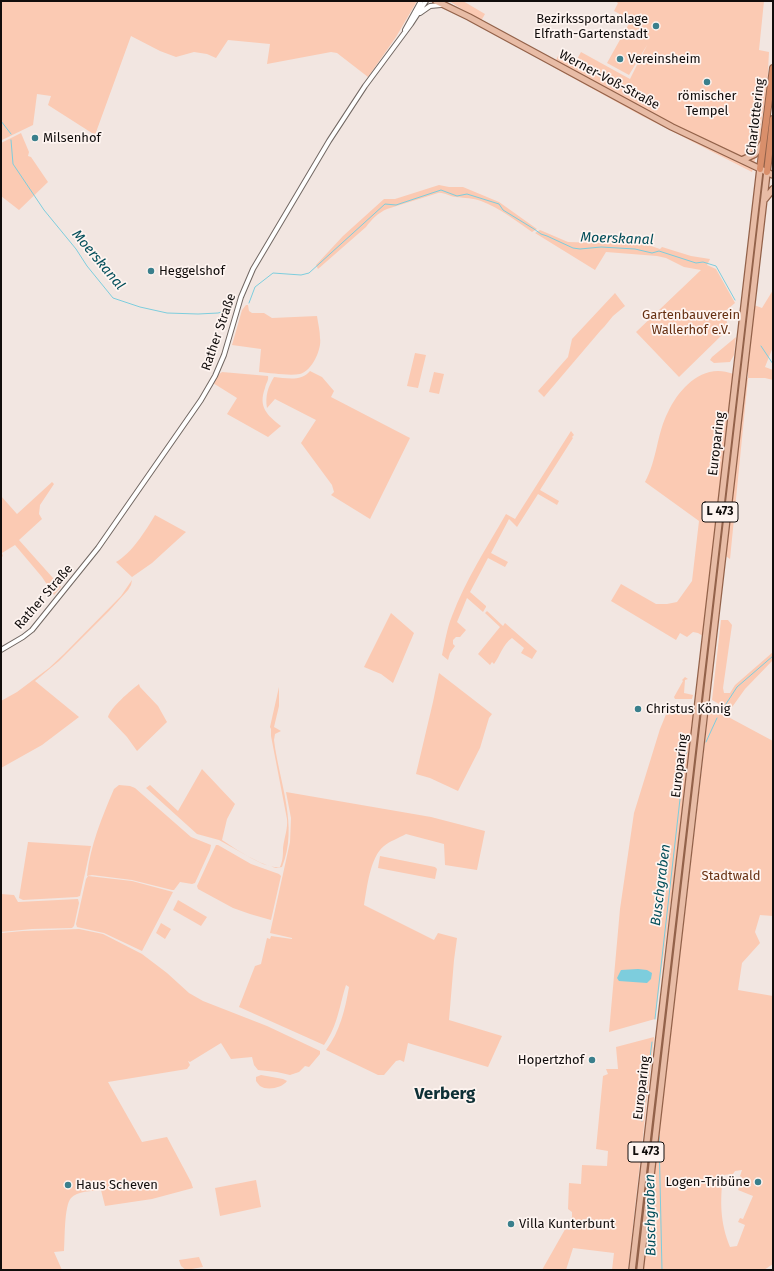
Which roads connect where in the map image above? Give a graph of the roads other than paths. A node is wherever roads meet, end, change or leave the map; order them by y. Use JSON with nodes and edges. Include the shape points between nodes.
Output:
{"nodes":[{"id":1,"x":421,"y":1,"type":"edge"},
{"id":2,"x":426,"y":1,"type":"edge"},
{"id":3,"x":436,"y":1,"type":"edge"},
{"id":4,"x":444,"y":1,"type":"edge"},
{"id":5,"x":454,"y":9,"type":"junction"},
{"id":6,"x":417,"y":16,"type":"junction"},
{"id":7,"x":401,"y":37,"type":"junction"},
{"id":8,"x":773,"y":68,"type":"edge"},
{"id":9,"x":773,"y":119,"type":"edge"},
{"id":10,"x":764,"y":142,"type":"junction"},
{"id":11,"x":741,"y":160,"type":"junction"},
{"id":12,"x":760,"y":169,"type":"junction"},
{"id":13,"x":767,"y":172,"type":"junction"},
{"id":14,"x":773,"y":175,"type":"edge"},
{"id":15,"x":773,"y":189,"type":"edge"},
{"id":16,"x":763,"y":201,"type":"junction"},
{"id":17,"x":1,"y":650,"type":"edge"},
{"id":18,"x":632,"y":1270,"type":"edge"},
{"id":19,"x":640,"y":1270,"type":"edge"}],
"edges":[{"from":1,"to":7,"type":"street","name":"Rather Straße"},
{"from":2,"to":6,"type":"street","name":"Rather Straße"},
{"from":3,"to":5,"type":"main road","name":"Werner-Voß-Straße"},
{"from":4,"to":5,"type":"main road"},
{"from":5,"to":6,"type":"street","name":"Rather Straße","via":[[435,5],[426,8]]},
{"from":5,"to":11,"type":"main road","name":"Werner-Voß-Straße","via":[[662,122]]},
{"from":6,"to":7,"type":"street","name":"Rather Straße"},
{"from":7,"to":17,"type":"street","name":"Rather Straße","via":[[329,141],[253,269],[241,297],[224,355],[199,403],[86,564],[32,630]]},
{"from":8,"to":10,"type":"highway","name":"Charlottering","number":"L 473"},
{"from":9,"to":13,"type":"highway","name":"Charlottering","number":"L 473"},
{"from":10,"to":11,"type":"main road","via":[[756,154]]},
{"from":10,"to":12,"type":"highway","name":"Charlottering","number":"L 473"},
{"from":11,"to":12,"type":"main road","name":"Werner-Voß-Straße"},
{"from":12,"to":13,"type":"main road","name":"Werner-Voß-Straße"},
{"from":12,"to":18,"type":"main road","name":"Europaring","number":"L 473"},
{"from":13,"to":14,"type":"main road","name":"Werner-Voß-Straße"},
{"from":13,"to":16,"type":"main road","name":"Europaring","number":"L 473"},
{"from":15,"to":16,"type":"main road"},
{"from":16,"to":19,"type":"main road","name":"Europaring","number":"L 473"}]}
